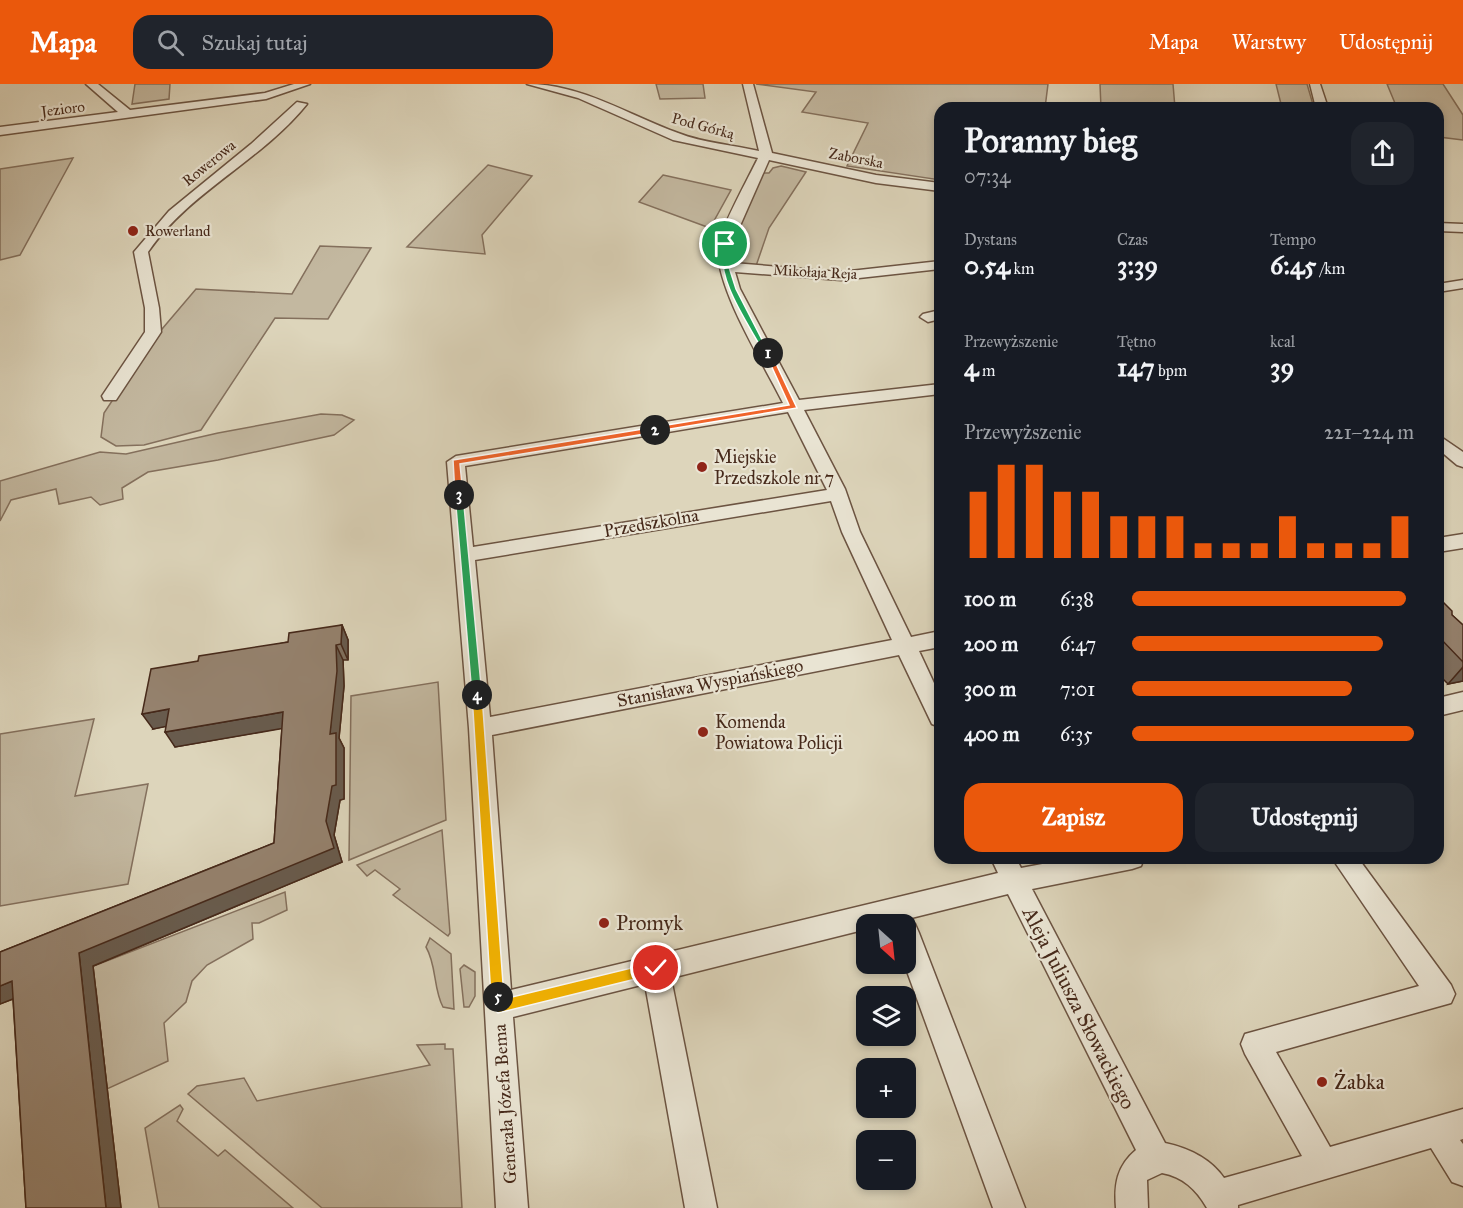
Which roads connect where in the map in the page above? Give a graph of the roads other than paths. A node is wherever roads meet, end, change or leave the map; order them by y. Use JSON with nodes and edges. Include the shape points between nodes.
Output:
{"nodes":[{"id":1,"x":90,"y":84,"type":"edge"},
{"id":2,"x":305,"y":84,"type":"edge"},
{"id":3,"x":532,"y":84,"type":"edge"},
{"id":4,"x":748,"y":84,"type":"edge"},
{"id":5,"x":1315,"y":84,"type":"edge"},
{"id":6,"x":1320,"y":102,"type":"edge"},
{"id":7,"x":301,"y":104,"type":"dead end"},
{"id":8,"x":129,"y":115,"type":"junction"},
{"id":9,"x":0,"y":131,"type":"edge"},
{"id":10,"x":765,"y":157,"type":"junction"},
{"id":11,"x":934,"y":186,"type":"edge"},
{"id":12,"x":1444,"y":227,"type":"edge"},
{"id":13,"x":1463,"y":228,"type":"edge"},
{"id":14,"x":726,"y":267,"type":"junction"},
{"id":15,"x":934,"y":267,"type":"edge"},
{"id":16,"x":1463,"y":284,"type":"edge"},
{"id":17,"x":1444,"y":287,"type":"edge"},
{"id":18,"x":934,"y":390,"type":"edge"},
{"id":19,"x":110,"y":396,"type":"dead end"},
{"id":20,"x":794,"y":406,"type":"junction"},
{"id":21,"x":1444,"y":445,"type":"edge"},
{"id":22,"x":1463,"y":461,"type":"edge"},
{"id":23,"x":838,"y":494,"type":"junction"},
{"id":24,"x":1463,"y":541,"type":"edge"},
{"id":25,"x":1444,"y":544,"type":"edge"},
{"id":26,"x":465,"y":555,"type":"junction"},
{"id":27,"x":934,"y":640,"type":"edge"},
{"id":28,"x":906,"y":646,"type":"junction"},
{"id":29,"x":1463,"y":701,"type":"edge"},
{"id":30,"x":934,"y":705,"type":"edge"},
{"id":31,"x":1444,"y":706,"type":"edge"},
{"id":32,"x":480,"y":728,"type":"junction"},
{"id":33,"x":1064,"y":864,"type":"edge"},
{"id":34,"x":1348,"y":864,"type":"edge"},
{"id":35,"x":1008,"y":869,"type":"edge"},
{"id":36,"x":916,"y":915,"type":"edge"},
{"id":37,"x":856,"y":931,"type":"edge"},
{"id":38,"x":916,"y":960,"type":"edge"},
{"id":39,"x":656,"y":968,"type":"junction"},
{"id":40,"x":498,"y":1007,"type":"junction"},
{"id":41,"x":1450,"y":1127,"type":"edge"},
{"id":42,"x":1156,"y":1158,"type":"junction"},
{"id":43,"x":1323,"y":1164,"type":"junction"},
{"id":44,"x":1463,"y":1172,"type":"edge"},
{"id":45,"x":1220,"y":1201,"type":"edge"},
{"id":46,"x":512,"y":1208,"type":"edge"},
{"id":47,"x":701,"y":1208,"type":"edge"},
{"id":48,"x":1008,"y":1208,"type":"edge"},
{"id":49,"x":1132,"y":1208,"type":"edge"}],
"edges":[{"from":1,"to":8,"type":"street"},
{"from":2,"to":8,"type":"street","name":"Jezioro","via":[[266,96]]},
{"from":3,"to":10,"type":"street","name":"Pod Górką","via":[[582,96],[676,137]]},
{"from":4,"to":10,"type":"street"},
{"from":5,"to":6,"type":"street"},
{"from":7,"to":19,"type":"street","name":"Rowerowa","via":[[171,215],[141,252],[153,332]]},
{"from":8,"to":9,"type":"street","name":"Jezioro"},
{"from":10,"to":11,"type":"street","name":"Zaborska"},
{"from":10,"to":14,"type":"street","via":[[725,244]]},
{"from":12,"to":13,"type":"street"},
{"from":14,"to":15,"type":"street","name":"Mikołaja Reja","via":[[841,276]]},
{"from":14,"to":20,"type":"street","via":[[733,289]]},
{"from":16,"to":17,"type":"street"},
{"from":18,"to":20,"type":"street"},
{"from":20,"to":23,"type":"street"},
{"from":20,"to":26,"type":"street","name":"Generała Józefa Bema","via":[[456,462]]},
{"from":21,"to":22,"type":"street"},
{"from":23,"to":26,"type":"street","name":"Przedszkolna"},
{"from":23,"to":28,"type":"street","via":[[851,532]]},
{"from":24,"to":25,"type":"street"},
{"from":26,"to":32,"type":"street","name":"Generała Józefa Bema"},
{"from":27,"to":28,"type":"street","name":"Stanisława Wyspiańskiego"},
{"from":28,"to":30,"type":"street"},
{"from":28,"to":32,"type":"street","name":"Stanisława Wyspiańskiego"},
{"from":29,"to":31,"type":"street"},
{"from":32,"to":40,"type":"street","name":"Generała Józefa Bema"},
{"from":33,"to":35,"type":"street"},
{"from":34,"to":43,"type":"street","via":[[1441,994],[1256,1044]]},
{"from":35,"to":36,"type":"street"},
{"from":35,"to":42,"type":"street","name":"Aleja Juliusza Słowackiego"},
{"from":37,"to":39,"type":"street"},
{"from":38,"to":48,"type":"street"},
{"from":39,"to":40,"type":"street"},
{"from":39,"to":47,"type":"street"},
{"from":40,"to":46,"type":"street","name":"Generała Józefa Bema"},
{"from":41,"to":43,"type":"street"},
{"from":41,"to":44,"type":"street"},
{"from":42,"to":45,"type":"street","via":[[1169,1157],[1197,1169]]},
{"from":42,"to":49,"type":"street","via":[[1135,1173],[1130,1185]]},
{"from":43,"to":45,"type":"street"}]}
